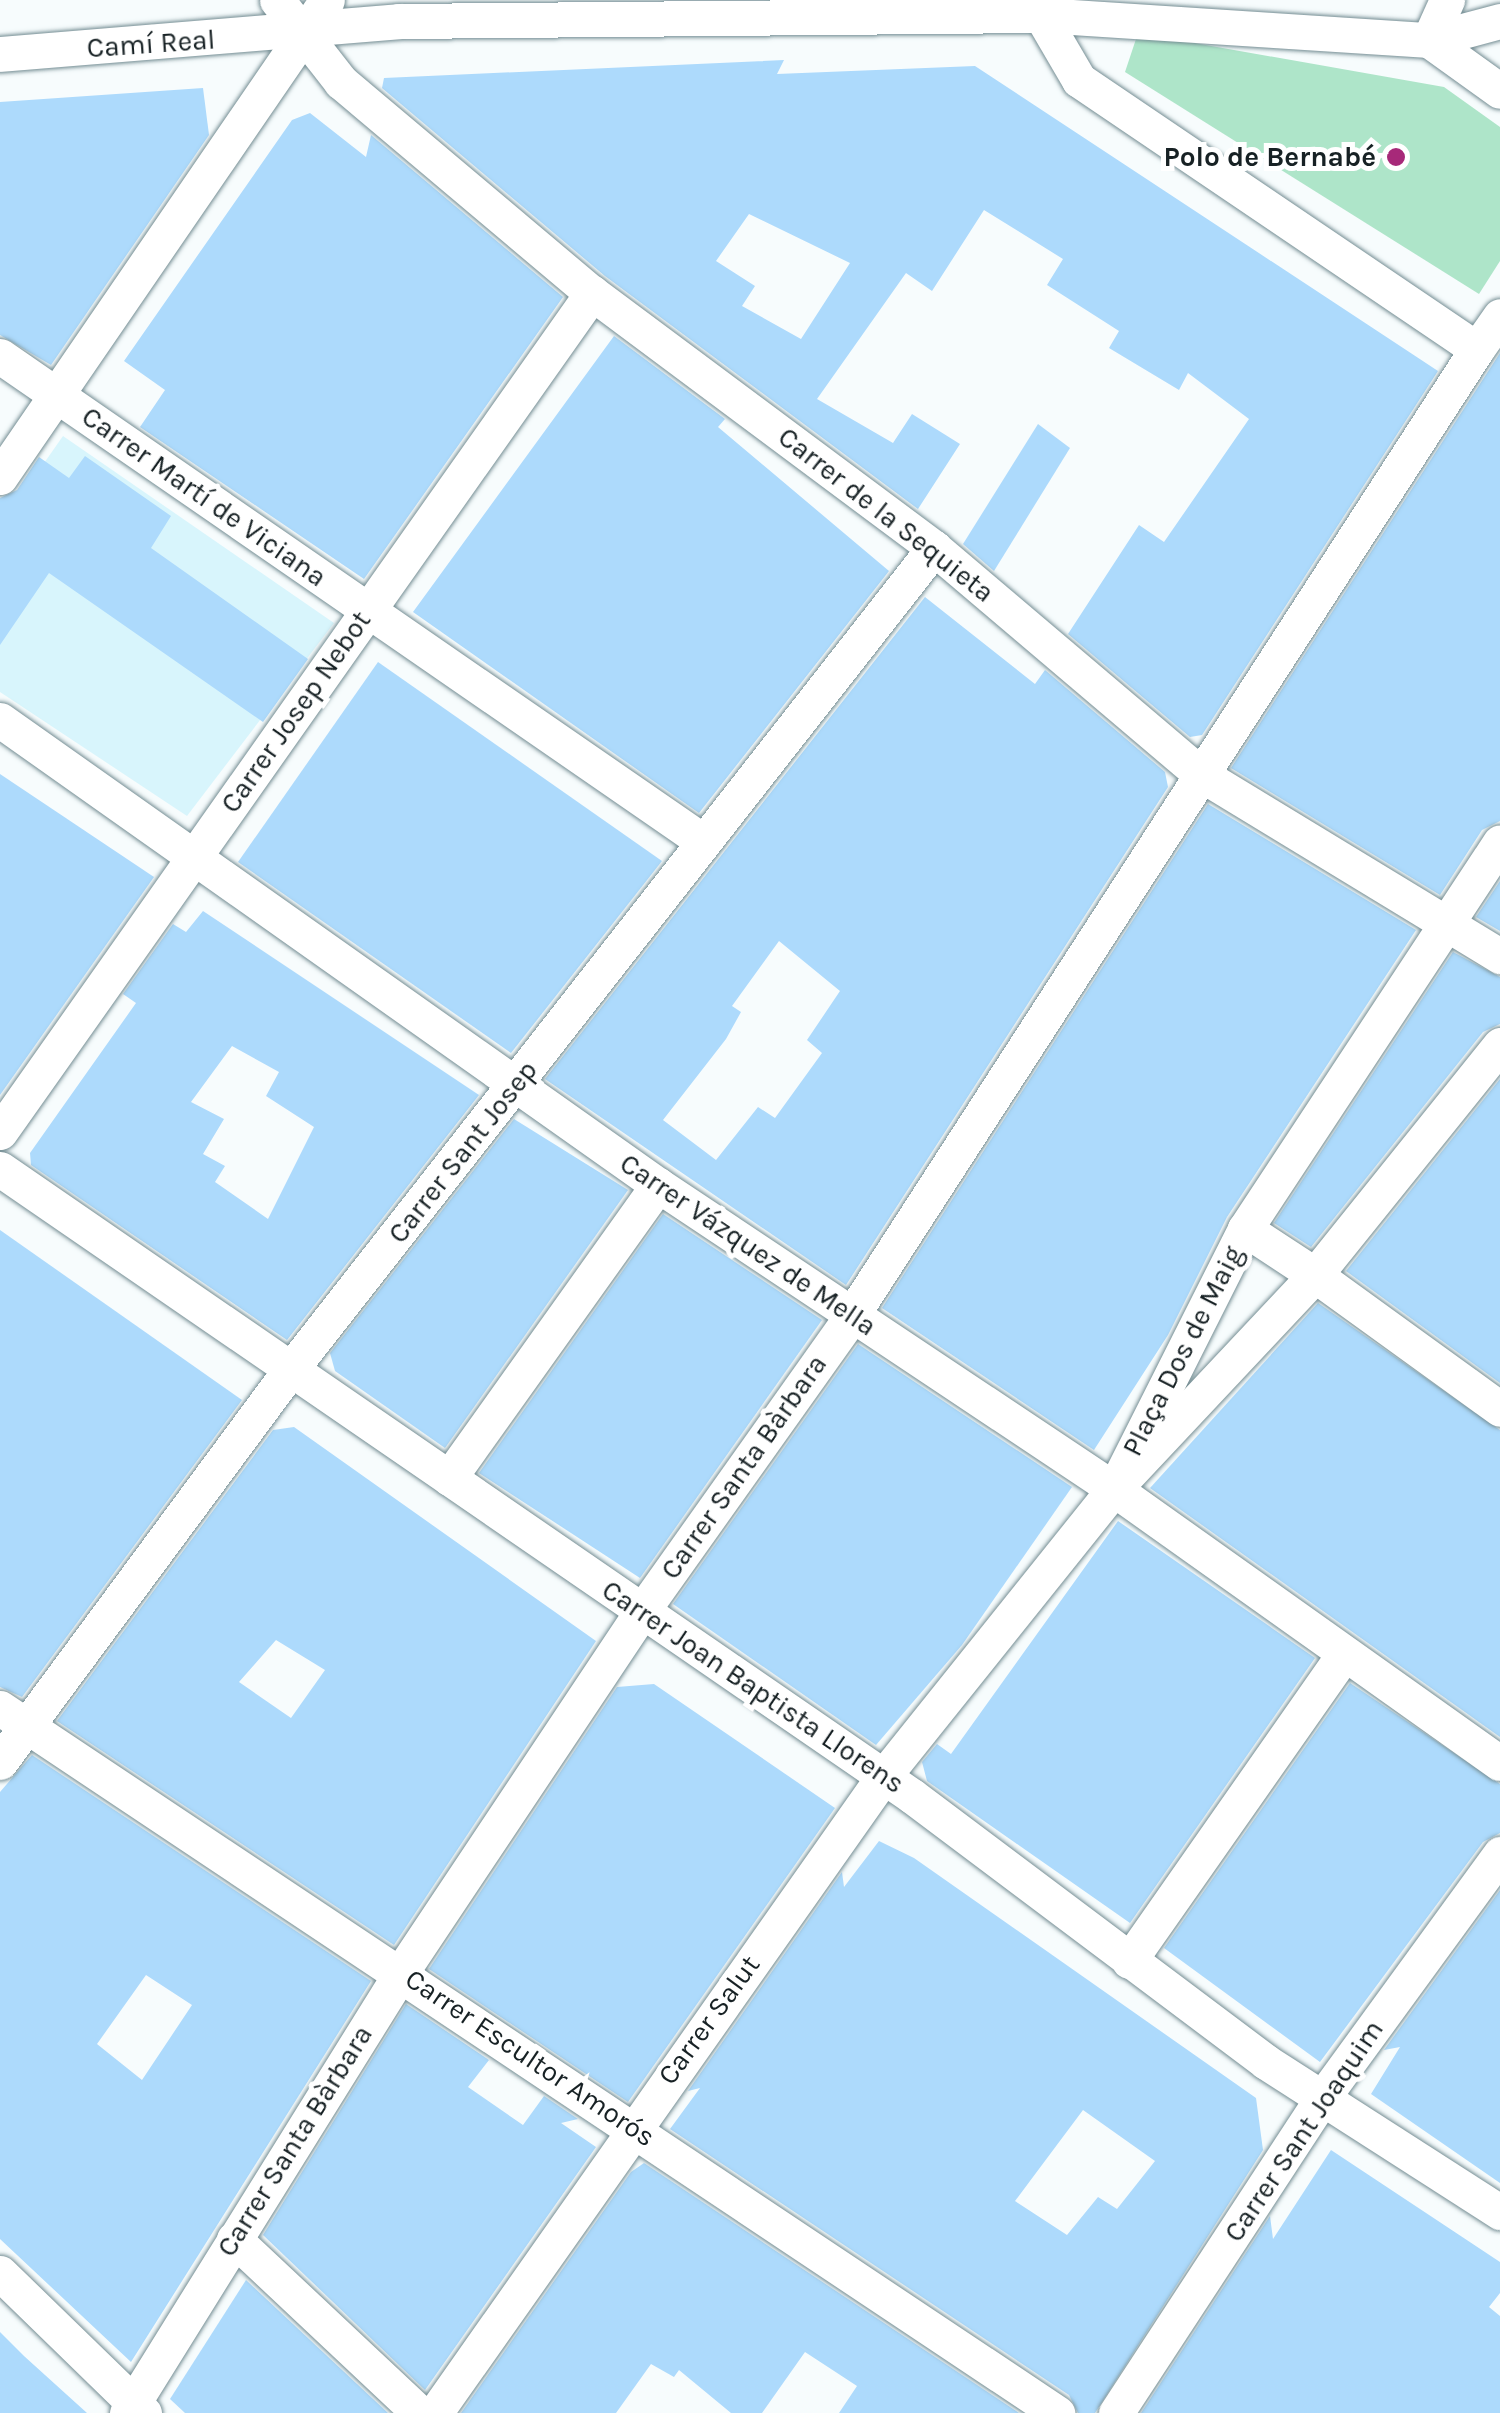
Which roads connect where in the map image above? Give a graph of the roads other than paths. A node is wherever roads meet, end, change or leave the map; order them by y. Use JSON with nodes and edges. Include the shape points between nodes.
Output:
{"nodes":[{"id":1,"x":277,"y":0,"type":"edge"},
{"id":2,"x":327,"y":0,"type":"edge"},
{"id":3,"x":1447,"y":0,"type":"edge"},
{"id":4,"x":1041,"y":14,"type":"junction"},
{"id":5,"x":1500,"y":21,"type":"edge"},
{"id":6,"x":303,"y":33,"type":"junction"},
{"id":7,"x":1429,"y":40,"type":"junction"},
{"id":8,"x":0,"y":54,"type":"edge"},
{"id":9,"x":1500,"y":91,"type":"edge"},
{"id":10,"x":592,"y":293,"type":"junction"},
{"id":11,"x":1500,"y":316,"type":"edge"},
{"id":12,"x":1477,"y":349,"type":"junction"},
{"id":13,"x":0,"y":356,"type":"edge"},
{"id":14,"x":57,"y":395,"type":"junction"},
{"id":15,"x":0,"y":477,"type":"edge"},
{"id":16,"x":934,"y":548,"type":"junction"},
{"id":17,"x":368,"y":610,"type":"junction"},
{"id":18,"x":0,"y":720,"type":"edge"},
{"id":19,"x":1202,"y":775,"type":"junction"},
{"id":20,"x":704,"y":842,"type":"junction"},
{"id":21,"x":1500,"y":842,"type":"edge"},
{"id":22,"x":196,"y":853,"type":"junction"},
{"id":23,"x":1448,"y":925,"type":"junction"},
{"id":24,"x":1500,"y":956,"type":"edge"},
{"id":25,"x":1500,"y":1045,"type":"edge"},
{"id":26,"x":516,"y":1086,"type":"junction"},
{"id":27,"x":0,"y":1132,"type":"edge"},
{"id":28,"x":0,"y":1170,"type":"edge"},
{"id":29,"x":658,"y":1185,"type":"junction"},
{"id":30,"x":1245,"y":1228,"type":"junction"},
{"id":31,"x":1315,"y":1275,"type":"junction"},
{"id":32,"x":852,"y":1315,"type":"junction"},
{"id":33,"x":291,"y":1369,"type":"junction"},
{"id":34,"x":1500,"y":1409,"type":"edge"},
{"id":35,"x":449,"y":1478,"type":"junction"},
{"id":36,"x":1114,"y":1489,"type":"junction"},
{"id":37,"x":642,"y":1611,"type":"junction"},
{"id":38,"x":1342,"y":1657,"type":"junction"},
{"id":39,"x":14,"y":1718,"type":"edge"},
{"id":40,"x":0,"y":1762,"type":"edge"},
{"id":41,"x":1500,"y":1763,"type":"edge"},
{"id":42,"x":883,"y":1776,"type":"junction"},
{"id":43,"x":1500,"y":1854,"type":"edge"},
{"id":44,"x":1129,"y":1961,"type":"junction"},
{"id":45,"x":402,"y":1971,"type":"junction"},
{"id":46,"x":1323,"y":2097,"type":"junction"},
{"id":47,"x":633,"y":2127,"type":"junction"},
{"id":48,"x":1500,"y":2212,"type":"edge"},
{"id":49,"x":234,"y":2239,"type":"junction"},
{"id":50,"x":0,"y":2273,"type":"edge"},
{"id":51,"x":134,"y":2410,"type":"edge"},
{"id":52,"x":420,"y":2413,"type":"edge"},
{"id":53,"x":436,"y":2413,"type":"edge"},
{"id":54,"x":1057,"y":2413,"type":"edge"},
{"id":55,"x":1116,"y":2413,"type":"edge"}],
"edges":[{"from":1,"to":6,"type":"street","name":"Carrer de la Sequieta"},
{"from":2,"to":6,"type":"street"},
{"from":3,"to":7,"type":"street"},
{"from":4,"to":6,"type":"street","name":"Camí Real","via":[[399,21]]},
{"from":4,"to":7,"type":"street","name":"Camí Real"},
{"from":4,"to":12,"type":"street","via":[[1079,80]]},
{"from":5,"to":7,"type":"street"},
{"from":6,"to":8,"type":"street","name":"Camí Real"},
{"from":6,"to":10,"type":"street","name":"Carrer de la Sequieta","via":[[341,82]]},
{"from":6,"to":14,"type":"street"},
{"from":7,"to":9,"type":"street"},
{"from":10,"to":16,"type":"street","name":"Carrer de la Sequieta"},
{"from":10,"to":17,"type":"street","name":"Carrer Josep Nebot"},
{"from":11,"to":12,"type":"street","name":"Carrer Santa Bàrbara"},
{"from":12,"to":19,"type":"street","name":"Carrer Santa Bàrbara"},
{"from":13,"to":14,"type":"street","name":"Carrer Martí de Viciana"},
{"from":14,"to":15,"type":"street"},
{"from":14,"to":17,"type":"street","name":"Carrer Martí de Viciana"},
{"from":16,"to":19,"type":"street","name":"Carrer de la Sequieta"},
{"from":16,"to":20,"type":"street","name":"Carrer Sant Josep"},
{"from":17,"to":20,"type":"street","name":"Carrer Martí de Viciana"},
{"from":17,"to":22,"type":"street","name":"Carrer Josep Nebot"},
{"from":18,"to":22,"type":"street","name":"Carrer Vázquez de Mella"},
{"from":19,"to":23,"type":"street","name":"Carrer de la Sequieta"},
{"from":19,"to":32,"type":"street","name":"Carrer Santa Bàrbara"},
{"from":20,"to":26,"type":"street","name":"Carrer Sant Josep"},
{"from":21,"to":23,"type":"street"},
{"from":22,"to":26,"type":"street","name":"Carrer Vázquez de Mella"},
{"from":22,"to":27,"type":"street","name":"Carrer Josep Nebot"},
{"from":23,"to":24,"type":"street","name":"Carrer de la Sequieta"},
{"from":23,"to":30,"type":"street"},
{"from":25,"to":31,"type":"street"},
{"from":26,"to":29,"type":"street","name":"Carrer Vázquez de Mella"},
{"from":26,"to":33,"type":"street","name":"Carrer Sant Josep"},
{"from":28,"to":33,"type":"street","name":"Carrer Joan Baptista Llorens"},
{"from":29,"to":32,"type":"street","name":"Carrer Vázquez de Mella"},
{"from":29,"to":35,"type":"street"},
{"from":30,"to":31,"type":"street","name":"Plaça Dos de Maig"},
{"from":30,"to":36,"type":"street","name":"Plaça Dos de Maig"},
{"from":31,"to":34,"type":"street"},
{"from":31,"to":36,"type":"street","name":"Plaça Dos de Maig"},
{"from":32,"to":36,"type":"street","name":"Carrer Vázquez de Mella"},
{"from":32,"to":37,"type":"street","name":"Carrer Santa Bàrbara"},
{"from":33,"to":35,"type":"street","name":"Carrer Joan Baptista Llorens"},
{"from":33,"to":39,"type":"street","name":"Carrer Sant Josep"},
{"from":35,"to":37,"type":"street","name":"Carrer Joan Baptista Llorens"},
{"from":36,"to":38,"type":"street","name":"Carrer Vázquez de Mella"},
{"from":36,"to":42,"type":"street","name":"Plaça Dos de Maig"},
{"from":37,"to":42,"type":"street","name":"Carrer Joan Baptista Llorens"},
{"from":37,"to":45,"type":"street","name":"Carrer Santa Bàrbara"},
{"from":38,"to":41,"type":"street","name":"Carrer Vázquez de Mella"},
{"from":38,"to":44,"type":"street"},
{"from":39,"to":40,"type":"street","name":"Carrer Sant Josep"},
{"from":39,"to":45,"type":"street","name":"Carrer Escultor Amorós"},
{"from":42,"to":44,"type":"street","name":"Carrer Joan Baptista Llorens"},
{"from":42,"to":47,"type":"street","name":"Carrer Salut"},
{"from":43,"to":46,"type":"street","name":"Carrer Sant Joaquim"},
{"from":44,"to":46,"type":"street","name":"Carrer Joan Baptista Llorens"},
{"from":45,"to":47,"type":"street","name":"Carrer Escultor Amorós"},
{"from":45,"to":49,"type":"street","name":"Carrer Santa Bàrbara"},
{"from":46,"to":48,"type":"street","name":"Carrer Joan Baptista Llorens"},
{"from":46,"to":55,"type":"street","name":"Carrer Sant Joaquim"},
{"from":47,"to":53,"type":"street","name":"Carrer Salut"},
{"from":47,"to":54,"type":"street","name":"Carrer Escultor Amorós"},
{"from":49,"to":51,"type":"street","name":"Carrer Santa Bàrbara"},
{"from":49,"to":52,"type":"street"},
{"from":50,"to":51,"type":"street"}]}
